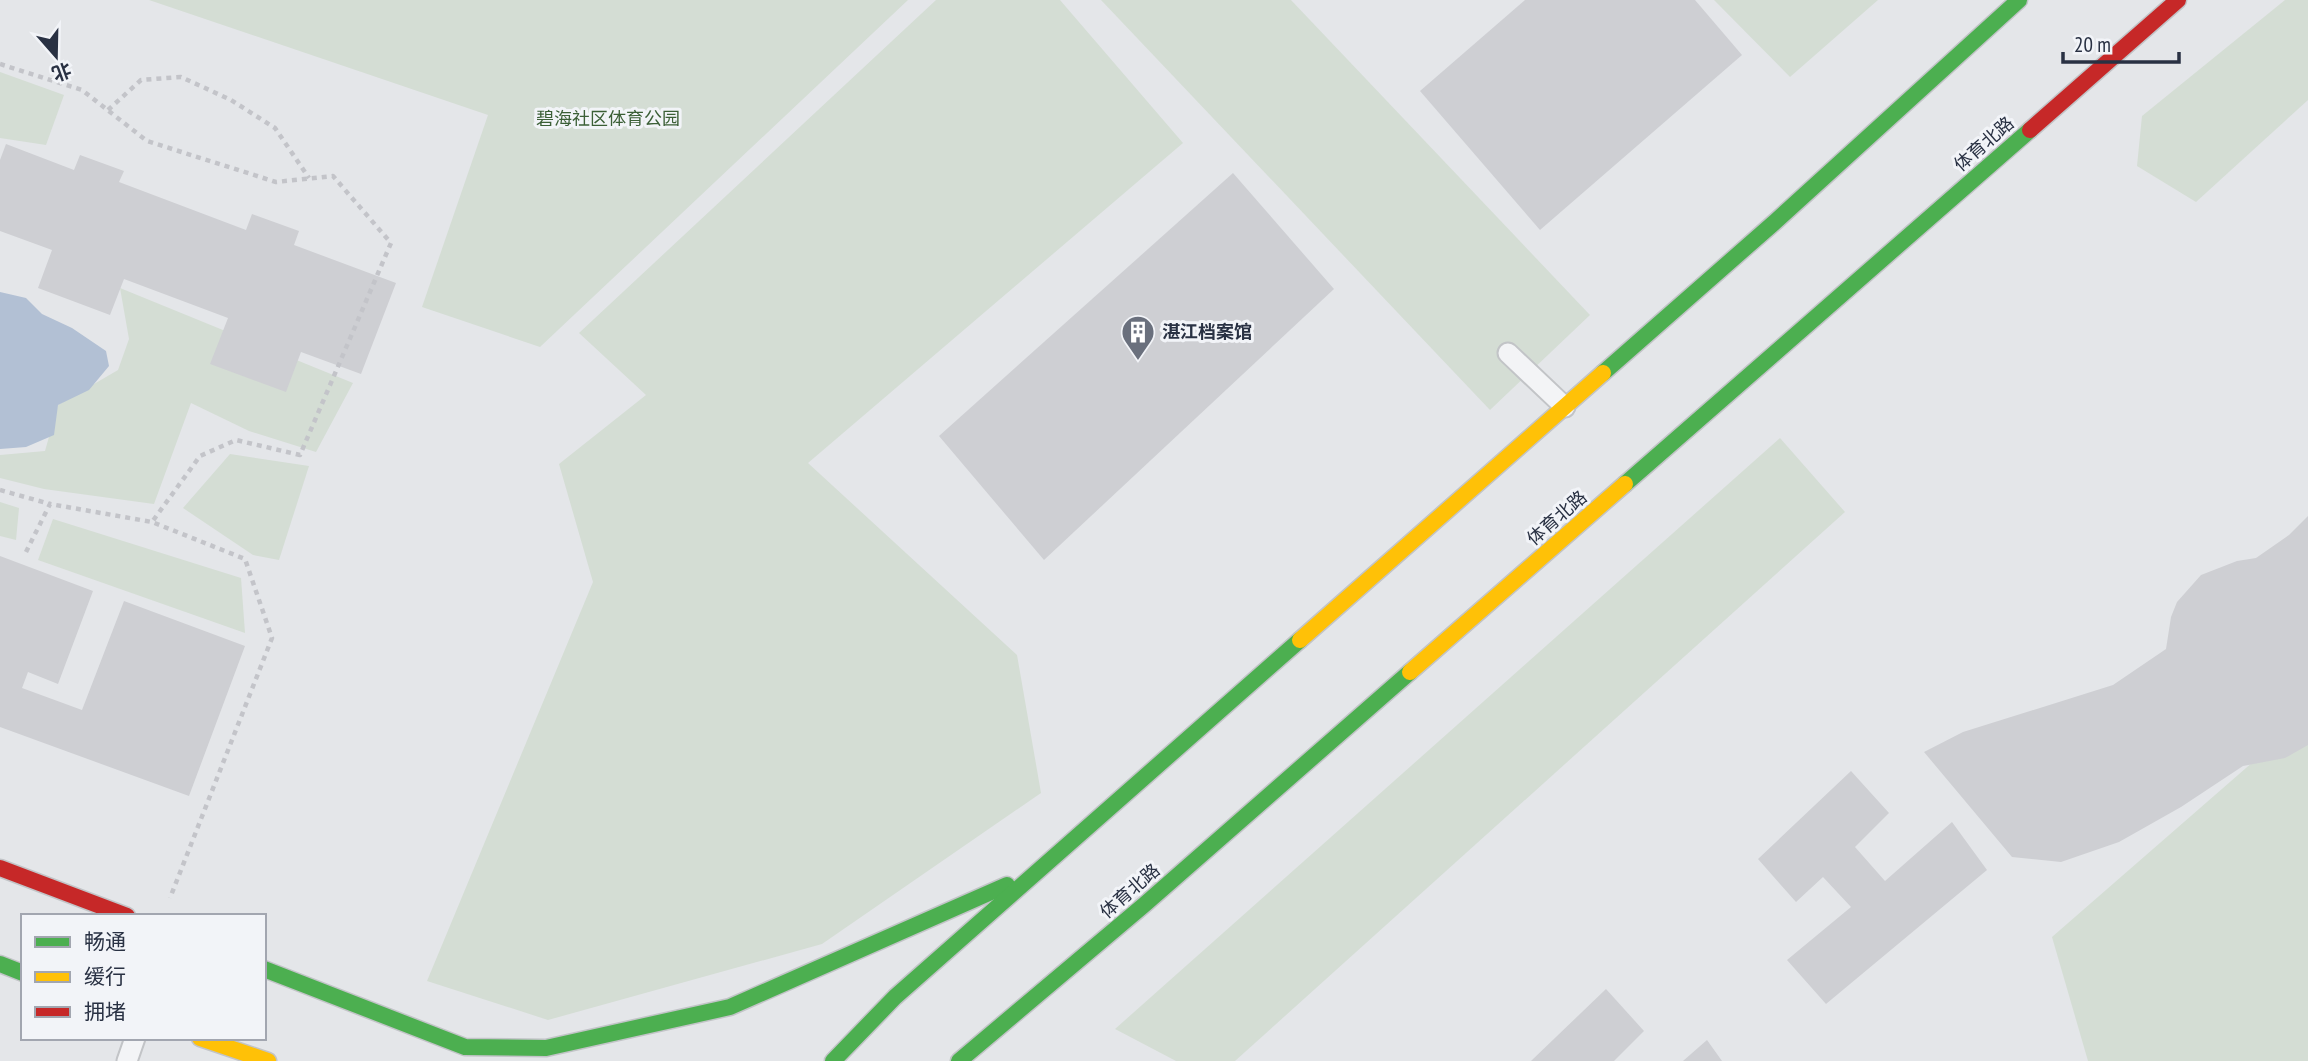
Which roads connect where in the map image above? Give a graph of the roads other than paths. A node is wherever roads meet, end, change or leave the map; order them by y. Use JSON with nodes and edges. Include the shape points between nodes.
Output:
{"nodes":[{"id":1,"x":2019,"y":0,"type":"edge"},
{"id":2,"x":2178,"y":0,"type":"edge"},
{"id":3,"x":1508,"y":353,"type":"dead end"},
{"id":4,"x":1565,"y":407,"type":"junction"},
{"id":5,"x":0,"y":868,"type":"edge"},
{"id":6,"x":1041,"y":870,"type":"junction"},
{"id":7,"x":122,"y":914,"type":"edge"},
{"id":8,"x":0,"y":964,"type":"edge"},
{"id":9,"x":266,"y":970,"type":"edge"},
{"id":10,"x":21,"y":972,"type":"edge"},
{"id":11,"x":134,"y":1040,"type":"edge"},
{"id":12,"x":206,"y":1040,"type":"edge"},
{"id":13,"x":465,"y":1047,"type":"junction"},
{"id":14,"x":127,"y":1061,"type":"edge"},
{"id":15,"x":268,"y":1061,"type":"edge"},
{"id":16,"x":503,"y":1061,"type":"edge"},
{"id":17,"x":833,"y":1061,"type":"edge"},
{"id":18,"x":959,"y":1061,"type":"edge"}],
"edges":[{"from":1,"to":4,"type":"main road"},
{"from":2,"to":18,"type":"main road","name":"体育北路","via":[[1144,905]]},
{"from":3,"to":4,"type":"lane"},
{"from":4,"to":6,"type":"main road"},
{"from":5,"to":7,"type":"main road"},
{"from":6,"to":13,"type":"main road","via":[[730,1007],[546,1048]]},
{"from":6,"to":17,"type":"main road","via":[[895,997]]},
{"from":8,"to":10,"type":"main road"},
{"from":9,"to":13,"type":"main road"},
{"from":11,"to":14,"type":"lane"},
{"from":12,"to":15,"type":"main road"},
{"from":13,"to":16,"type":"main road"}]}
